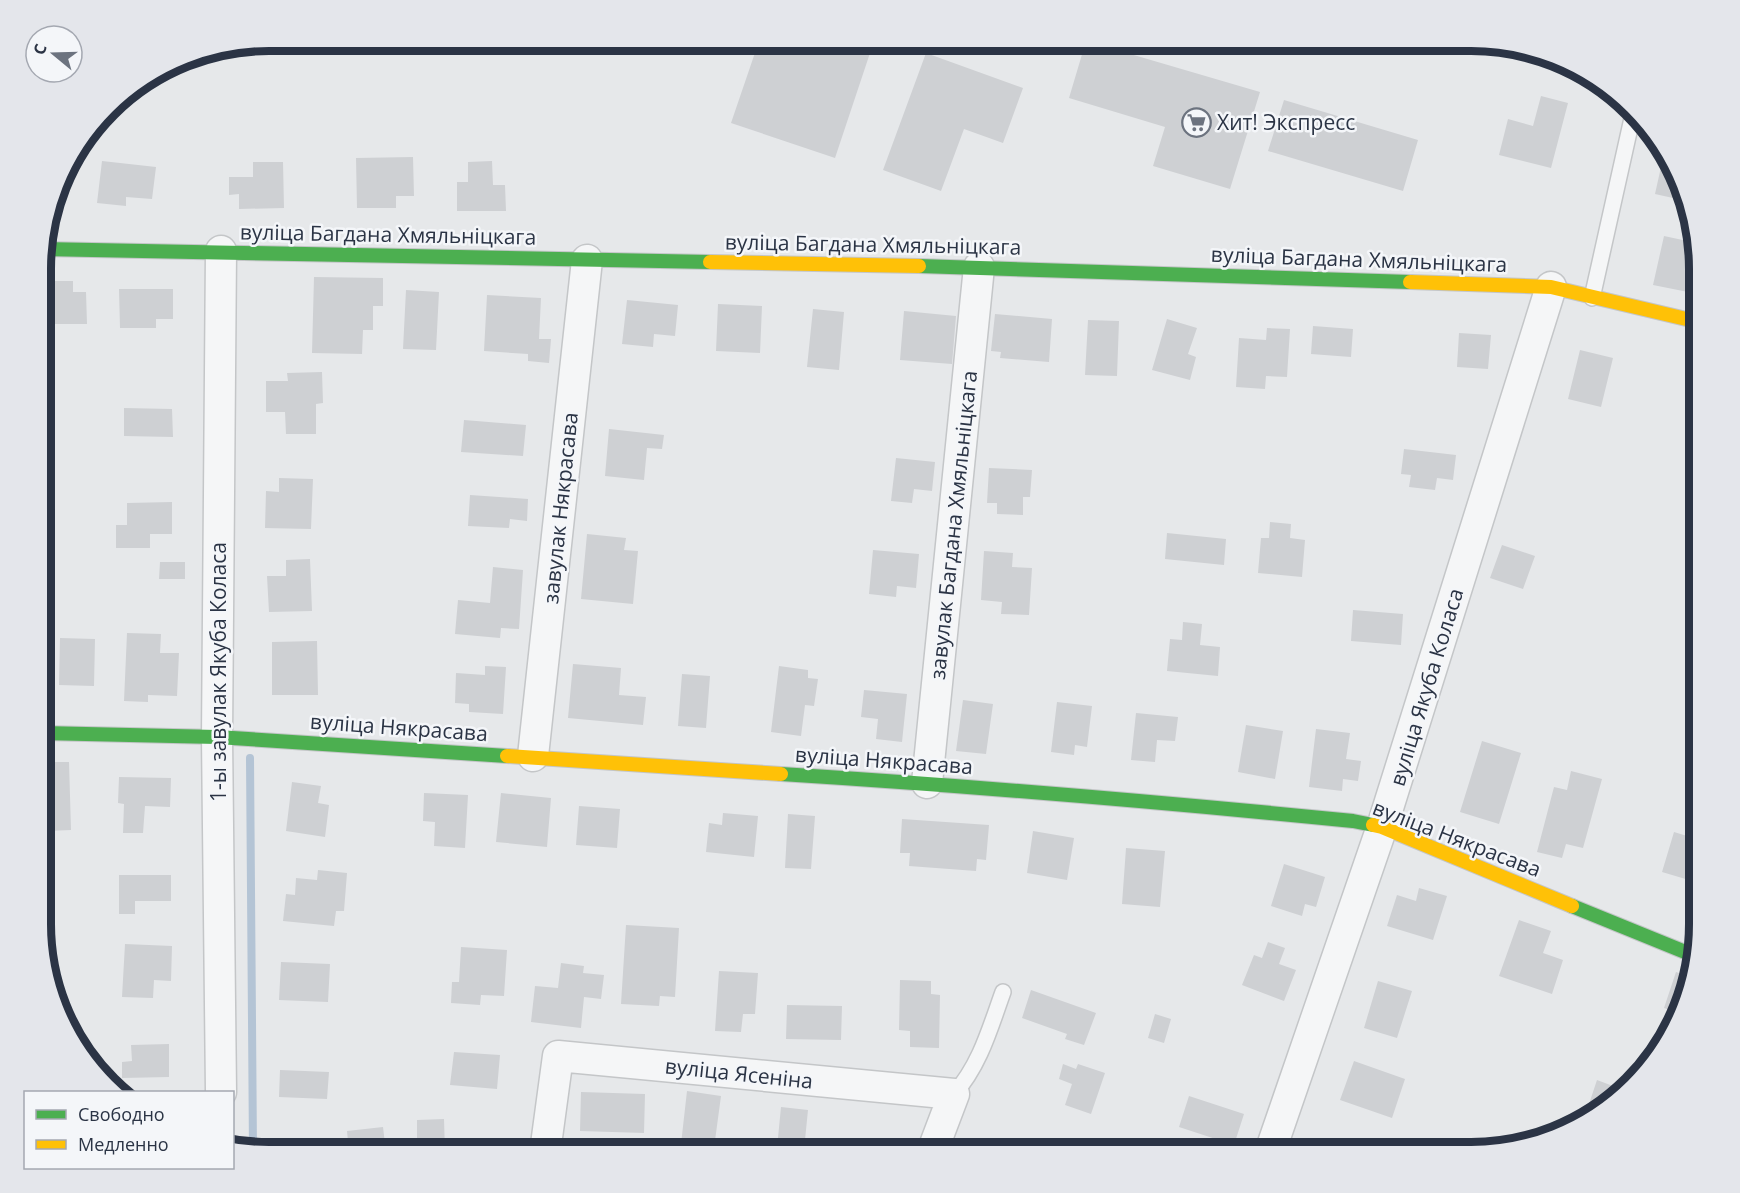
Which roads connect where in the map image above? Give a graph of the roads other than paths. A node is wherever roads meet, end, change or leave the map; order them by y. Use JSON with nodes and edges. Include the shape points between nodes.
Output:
{"nodes":[{"id":1,"x":1631,"y":121,"type":"edge"},
{"id":2,"x":52,"y":249,"type":"edge"},
{"id":3,"x":221,"y":251,"type":"junction"},
{"id":4,"x":587,"y":260,"type":"junction"},
{"id":5,"x":979,"y":267,"type":"junction"},
{"id":6,"x":1551,"y":286,"type":"junction"},
{"id":7,"x":1592,"y":298,"type":"junction"},
{"id":8,"x":1689,"y":320,"type":"edge"},
{"id":9,"x":51,"y":733,"type":"edge"},
{"id":10,"x":217,"y":737,"type":"junction"},
{"id":11,"x":533,"y":756,"type":"junction"},
{"id":12,"x":927,"y":783,"type":"junction"},
{"id":13,"x":1382,"y":827,"type":"junction"},
{"id":14,"x":1687,"y":953,"type":"edge"},
{"id":15,"x":1004,"y":992,"type":"dead end"},
{"id":16,"x":221,"y":1091,"type":"edge"},
{"id":17,"x":954,"y":1094,"type":"junction"},
{"id":18,"x":546,"y":1142,"type":"edge"},
{"id":19,"x":936,"y":1142,"type":"edge"},
{"id":20,"x":1273,"y":1142,"type":"edge"}],
"edges":[{"from":1,"to":7,"type":"lane"},
{"from":2,"to":3,"type":"street","name":"вуліца Багдана Хмяльніцкага"},
{"from":3,"to":4,"type":"street","name":"вуліца Багдана Хмяльніцкага"},
{"from":3,"to":10,"type":"street","name":"1-ы завулак Якуба Коласа"},
{"from":4,"to":5,"type":"street","name":"вуліца Багдана Хмяльніцкага"},
{"from":4,"to":11,"type":"street","name":"завулак Някрасава"},
{"from":5,"to":6,"type":"street","name":"вуліца Багдана Хмяльніцкага"},
{"from":5,"to":12,"type":"street","name":"завулак Багдана Хмяльніцкага"},
{"from":6,"to":7,"type":"street","name":"вуліца Багдана Хмяльніцкага"},
{"from":6,"to":13,"type":"street","name":"вуліца Якуба Коласа"},
{"from":7,"to":8,"type":"street","name":"вуліца Багдана Хмяльніцкага"},
{"from":9,"to":10,"type":"street","name":"вуліца Някрасава"},
{"from":10,"to":11,"type":"street","name":"вуліца Някрасава"},
{"from":10,"to":16,"type":"street","name":"1-ы завулак Якуба Коласа"},
{"from":11,"to":12,"type":"street","name":"вуліца Някрасава"},
{"from":12,"to":13,"type":"street","name":"вуліца Някрасава","via":[[1221,808]]},
{"from":13,"to":14,"type":"street","name":"вуліца Някрасава"},
{"from":13,"to":20,"type":"street","name":"вуліца Якуба Коласа"},
{"from":15,"to":17,"type":"lane","via":[[977,1063]]},
{"from":17,"to":18,"type":"street","name":"вуліца Ясеніна","via":[[558,1056]]},
{"from":17,"to":19,"type":"street"}]}
